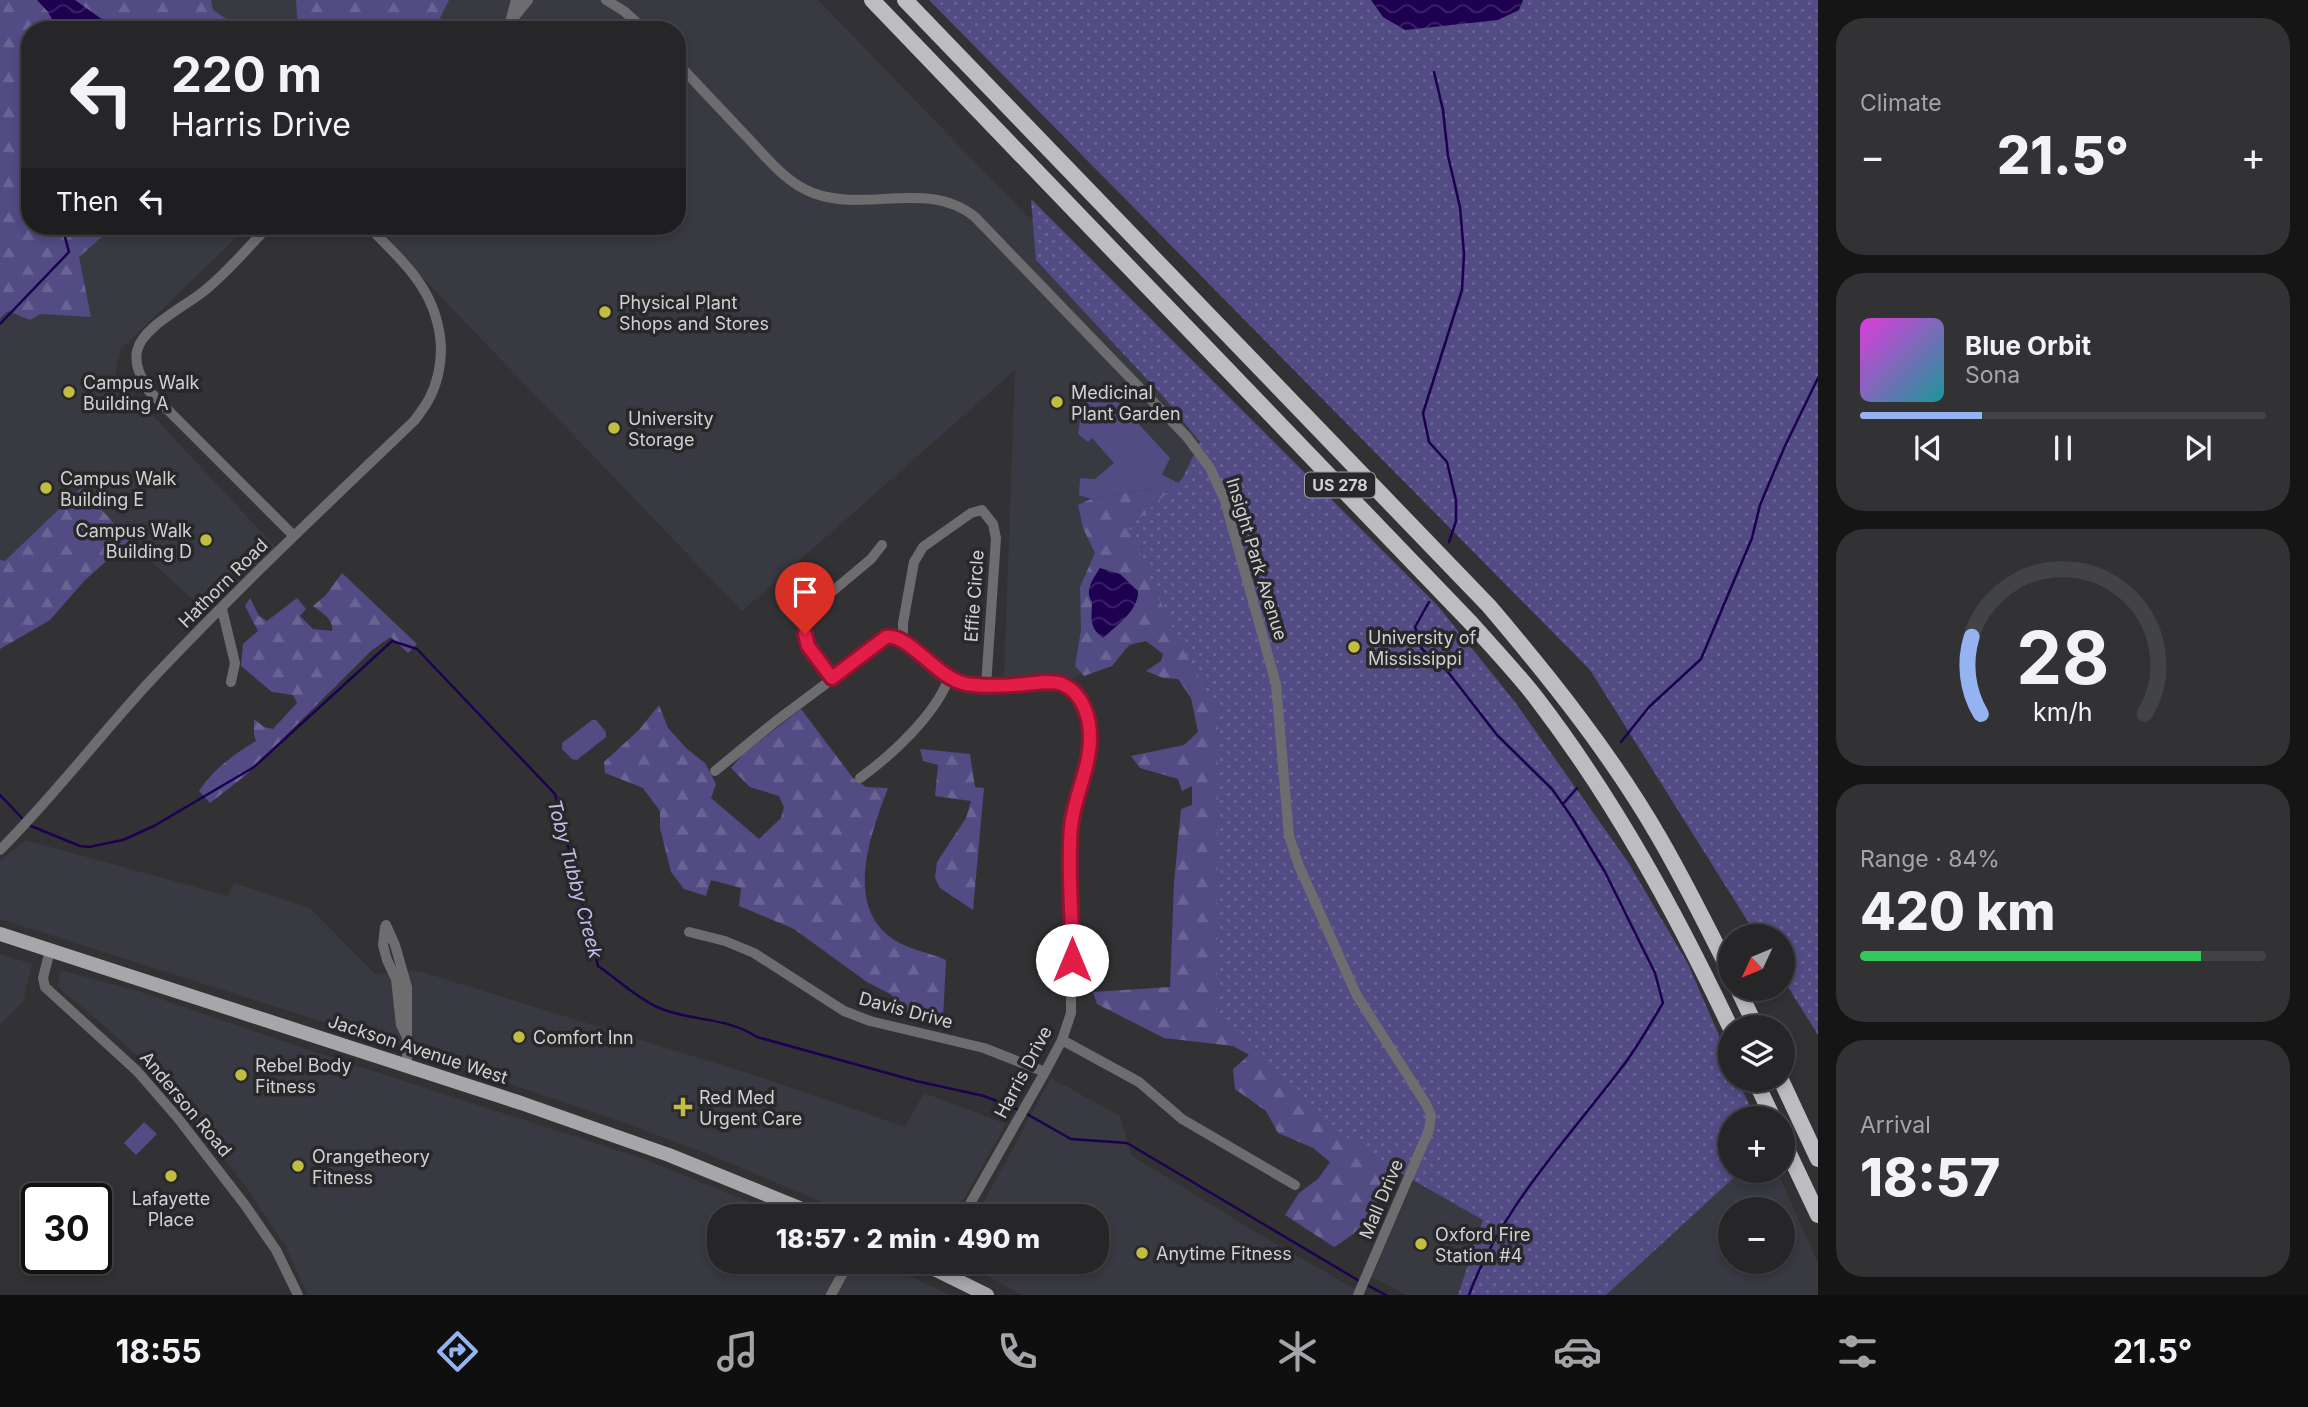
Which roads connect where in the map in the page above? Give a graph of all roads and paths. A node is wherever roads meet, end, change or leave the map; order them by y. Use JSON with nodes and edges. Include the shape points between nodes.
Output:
{"nodes":[{"id":1,"x":516,"y":0,"type":"edge"},
{"id":2,"x":528,"y":0,"type":"edge"},
{"id":3,"x":606,"y":0,"type":"edge"},
{"id":4,"x":872,"y":0,"type":"edge"},
{"id":5,"x":905,"y":0,"type":"edge"},
{"id":6,"x":513,"y":19,"type":"joint"},
{"id":7,"x":635,"y":21,"type":"edge"},
{"id":8,"x":686,"y":73,"type":"edge"},
{"id":9,"x":260,"y":235,"type":"edge"},
{"id":10,"x":377,"y":235,"type":"edge"},
{"id":11,"x":294,"y":536,"type":"junction"},
{"id":12,"x":881,"y":545,"type":"dead end"},
{"id":13,"x":222,"y":609,"type":"junction"},
{"id":14,"x":903,"y":639,"type":"junction"},
{"id":15,"x":832,"y":678,"type":"junction"},
{"id":16,"x":949,"y":678,"type":"junction"},
{"id":17,"x":231,"y":682,"type":"dead end"},
{"id":18,"x":986,"y":686,"type":"junction"},
{"id":19,"x":715,"y":771,"type":"dead end"},
{"id":20,"x":860,"y":778,"type":"dead end"},
{"id":21,"x":0,"y":850,"type":"edge"},
{"id":22,"x":689,"y":932,"type":"dead end"},
{"id":23,"x":0,"y":934,"type":"edge"},
{"id":24,"x":1718,"y":948,"type":"edge"},
{"id":25,"x":50,"y":950,"type":"junction"},
{"id":26,"x":1724,"y":1015,"type":"edge"},
{"id":27,"x":406,"y":1035,"type":"junction"},
{"id":28,"x":1062,"y":1040,"type":"junction"},
{"id":29,"x":407,"y":1065,"type":"junction"},
{"id":30,"x":1045,"y":1072,"type":"junction"},
{"id":31,"x":1787,"y":1092,"type":"edge"},
{"id":32,"x":1431,"y":1115,"type":"joint"},
{"id":33,"x":1818,"y":1159,"type":"edge"},
{"id":34,"x":1795,"y":1166,"type":"edge"},
{"id":35,"x":1295,"y":1185,"type":"dead end"},
{"id":36,"x":789,"y":1204,"type":"edge"},
{"id":37,"x":970,"y":1204,"type":"edge"},
{"id":38,"x":1818,"y":1215,"type":"edge"},
{"id":39,"x":842,"y":1274,"type":"edge"},
{"id":40,"x":948,"y":1274,"type":"edge"},
{"id":41,"x":298,"y":1295,"type":"edge"},
{"id":42,"x":831,"y":1295,"type":"edge"},
{"id":43,"x":987,"y":1295,"type":"edge"},
{"id":44,"x":1358,"y":1295,"type":"edge"}],
"edges":[{"from":1,"to":6,"type":"street"},
{"from":2,"to":6,"type":"street"},
{"from":3,"to":7,"type":"street"},
{"from":4,"to":26,"type":"highway","number":"US 278","via":[[1453,603],[1536,698],[1638,847]]},
{"from":5,"to":24,"type":"highway","number":"US 278","via":[[1505,625],[1606,754],[1651,824]]},
{"from":8,"to":32,"type":"street","name":"Insight Park Avenue","via":[[781,173],[811,192],[838,200],[904,198],[961,206],[1188,437],[1210,468],[1225,501],[1276,684],[1289,836],[1299,866],[1356,993]]},
{"from":9,"to":11,"type":"street","name":"Hathorn Road","via":[[205,290],[149,332],[137,351],[137,360],[149,391]]},
{"from":10,"to":11,"type":"street","via":[[407,265],[433,306],[440,330],[438,376],[414,421]]},
{"from":11,"to":13,"type":"street","name":"Hathorn Road"},
{"from":12,"to":15,"type":"street","via":[[871,559],[809,611],[805,621],[808,646]]},
{"from":13,"to":17,"type":"street","via":[[235,663]]},
{"from":13,"to":21,"type":"street","name":"Hathorn Road","via":[[151,680]]},
{"from":14,"to":15,"type":"street","via":[[886,637]]},
{"from":14,"to":16,"type":"street","name":"Harris Drive"},
{"from":14,"to":18,"type":"street","name":"Effie Circle","via":[[914,562],[923,547],[982,510],[993,524],[996,538]]},
{"from":15,"to":19,"type":"street"},
{"from":16,"to":18,"type":"street","name":"Harris Drive"},
{"from":16,"to":20,"type":"street","via":[[904,741]]},
{"from":18,"to":28,"type":"street","name":"Harris Drive","via":[[1059,683],[1076,694],[1086,713],[1090,738],[1071,826],[1071,1013]]},
{"from":22,"to":30,"type":"street","name":"Davis Drive","via":[[754,953],[844,1011],[984,1048]]},
{"from":23,"to":25,"type":"main road","name":"Jackson Avenue West"},
{"from":25,"to":29,"type":"main road","name":"Jackson Avenue West"},
{"from":25,"to":41,"type":"street","name":"Anderson Road","via":[[45,987],[137,1071],[177,1117],[276,1250]]},
{"from":27,"to":27,"type":"street","via":[[407,987],[386,925],[383,945],[396,979]]},
{"from":27,"to":29,"type":"street"},
{"from":28,"to":30,"type":"street","name":"Harris Drive"},
{"from":28,"to":35,"type":"street","via":[[1139,1082],[1182,1119]]},
{"from":29,"to":36,"type":"main road","name":"Jackson Avenue West","via":[[669,1155]]},
{"from":30,"to":37,"type":"street","name":"Harris Drive"},
{"from":31,"to":33,"type":"highway"},
{"from":32,"to":44,"type":"street","name":"Mall Drive","via":[[1429,1130]]},
{"from":34,"to":38,"type":"highway"},
{"from":39,"to":42,"type":"street"},
{"from":40,"to":43,"type":"main road"}]}
